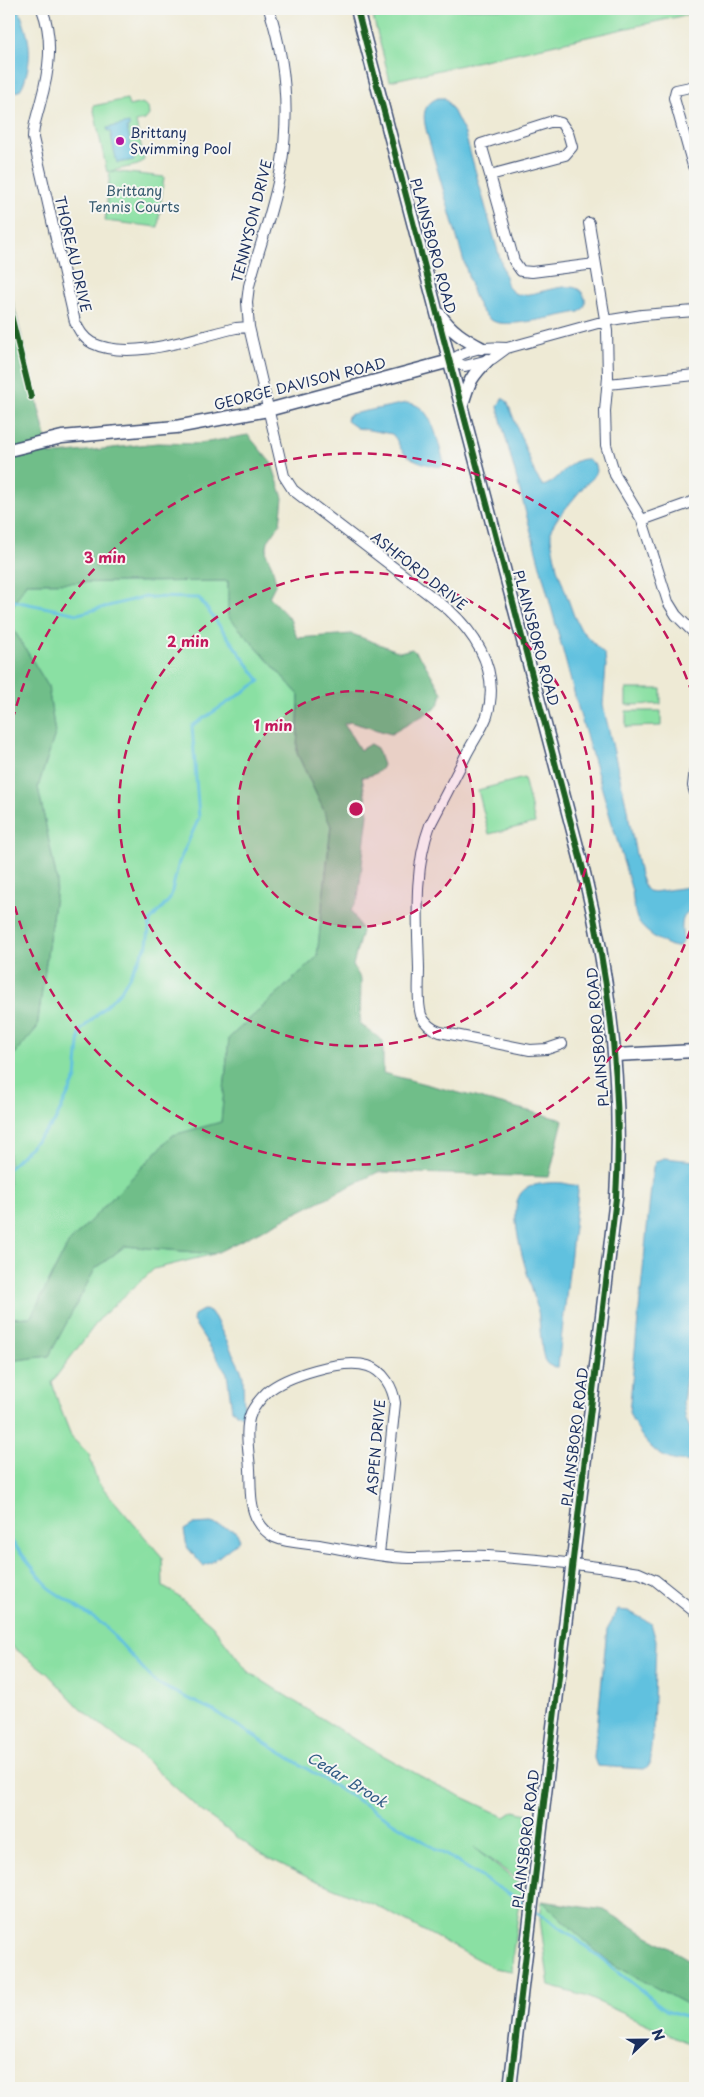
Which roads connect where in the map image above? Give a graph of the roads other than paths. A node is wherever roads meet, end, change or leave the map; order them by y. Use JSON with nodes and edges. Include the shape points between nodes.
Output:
{"nodes":[{"id":1,"x":42,"y":9,"type":"edge"},
{"id":2,"x":268,"y":9,"type":"edge"},
{"id":3,"x":357,"y":9,"type":"edge"},
{"id":4,"x":695,"y":86,"type":"edge"},
{"id":5,"x":695,"y":168,"type":"edge"},
{"id":6,"x":490,"y":176,"type":"junction"},
{"id":7,"x":589,"y":224,"type":"dead end"},
{"id":8,"x":595,"y":264,"type":"junction"},
{"id":9,"x":437,"y":310,"type":"junction"},
{"id":10,"x":695,"y":311,"type":"edge"},
{"id":11,"x":605,"y":321,"type":"junction"},
{"id":12,"x":248,"y":327,"type":"junction"},
{"id":13,"x":481,"y":348,"type":"junction"},
{"id":14,"x":507,"y":348,"type":"junction"},
{"id":15,"x":488,"y":360,"type":"junction"},
{"id":16,"x":450,"y":361,"type":"junction"},
{"id":17,"x":695,"y":374,"type":"edge"},
{"id":18,"x":608,"y":384,"type":"junction"},
{"id":19,"x":462,"y":407,"type":"junction"},
{"id":20,"x":268,"y":410,"type":"junction"},
{"id":21,"x":9,"y":450,"type":"edge"},
{"id":22,"x":695,"y":501,"type":"edge"},
{"id":23,"x":642,"y":520,"type":"junction"},
{"id":24,"x":695,"y":634,"type":"edge"},
{"id":25,"x":695,"y":769,"type":"edge"},
{"id":26,"x":695,"y":793,"type":"edge"},
{"id":27,"x":562,"y":1044,"type":"dead end"},
{"id":28,"x":695,"y":1051,"type":"edge"},
{"id":29,"x":615,"y":1055,"type":"junction"},
{"id":30,"x":379,"y":1554,"type":"junction"},
{"id":31,"x":572,"y":1565,"type":"junction"},
{"id":32,"x":695,"y":1612,"type":"edge"},
{"id":33,"x":510,"y":2088,"type":"edge"}],
"edges":[{"from":1,"to":12,"type":"street","name":"THOREAU DRIVE","via":[[49,31],[49,64],[33,138],[75,322],[81,333],[92,343],[134,350]]},
{"from":2,"to":12,"type":"street","name":"TENNYSON DRIVE","via":[[282,60],[285,129],[276,187],[249,286]]},
{"from":3,"to":9,"type":"street","name":"PLAINSBORO ROAD"},
{"from":4,"to":5,"type":"street","via":[[676,90],[674,95]]},
{"from":6,"to":6,"type":"street","via":[[481,144],[553,121],[561,123],[568,133],[572,147],[565,155]]},
{"from":6,"to":8,"type":"street","via":[[514,261],[522,271]]},
{"from":7,"to":8,"type":"street"},
{"from":8,"to":11,"type":"street"},
{"from":9,"to":13,"type":"street","via":[[447,326]]},
{"from":9,"to":16,"type":"street","name":"PLAINSBORO ROAD"},
{"from":10,"to":11,"type":"street"},
{"from":11,"to":14,"type":"street"},
{"from":11,"to":18,"type":"street"},
{"from":12,"to":20,"type":"street","name":"TENNYSON DRIVE"},
{"from":13,"to":14,"type":"street"},
{"from":13,"to":16,"type":"street","via":[[462,352]]},
{"from":14,"to":15,"type":"street"},
{"from":15,"to":16,"type":"street","via":[[465,366]]},
{"from":15,"to":19,"type":"street","via":[[468,383]]},
{"from":16,"to":19,"type":"street","name":"PLAINSBORO ROAD"},
{"from":16,"to":20,"type":"street","name":"GEORGE DAVISON ROAD"},
{"from":17,"to":18,"type":"street"},
{"from":18,"to":23,"type":"street","via":[[606,445],[615,475]]},
{"from":19,"to":29,"type":"street","name":"PLAINSBORO ROAD","via":[[594,916],[603,957]]},
{"from":20,"to":21,"type":"street","name":"GEORGE DAVISON ROAD","via":[[176,426],[62,438]]},
{"from":20,"to":27,"type":"street","name":"ASHFORD DRIVE","via":[[284,476],[293,490],[450,610],[467,626],[488,667],[490,694],[486,716],[430,825],[420,860],[420,1008],[425,1023],[431,1029],[530,1050]]},
{"from":22,"to":23,"type":"street"},
{"from":23,"to":24,"type":"street","via":[[668,602]]},
{"from":25,"to":26,"type":"street"},
{"from":28,"to":29,"type":"street"},
{"from":29,"to":31,"type":"street","name":"PLAINSBORO ROAD","via":[[616,1198]]},
{"from":30,"to":30,"type":"street","name":"ASPEN DRIVE","via":[[275,1537],[257,1519],[252,1506],[248,1432],[250,1414],[268,1391],[308,1373],[354,1363],[369,1366],[392,1386],[395,1403]]},
{"from":30,"to":31,"type":"street","name":"ASPEN DRIVE","via":[[421,1558],[488,1556]]},
{"from":31,"to":32,"type":"street","name":"ASPEN DRIVE","via":[[639,1573],[655,1580]]},
{"from":31,"to":33,"type":"street","name":"PLAINSBORO ROAD"}]}
